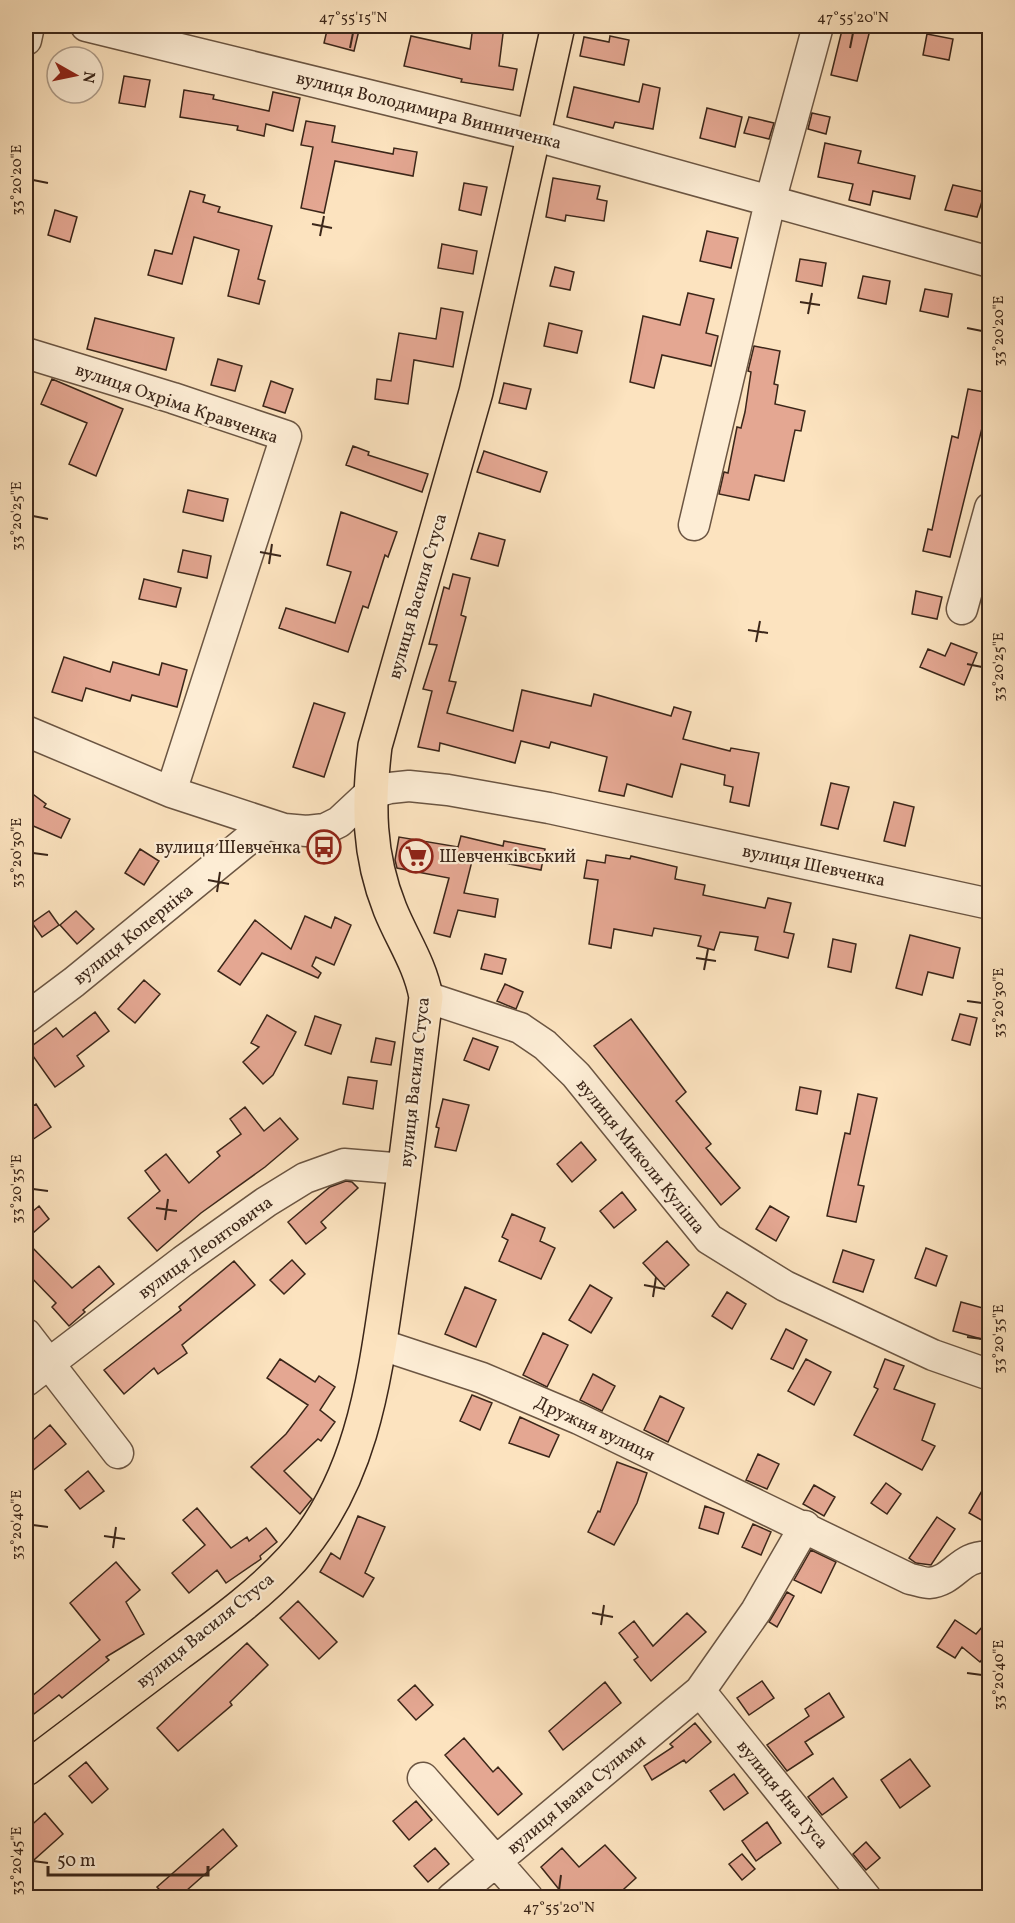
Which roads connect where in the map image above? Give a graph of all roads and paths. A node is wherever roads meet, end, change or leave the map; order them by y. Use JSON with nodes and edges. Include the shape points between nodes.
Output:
{"nodes":[{"id":1,"x":29,"y":26,"type":"edge"},
{"id":2,"x":86,"y":26,"type":"edge"},
{"id":3,"x":558,"y":26,"type":"edge"},
{"id":4,"x":818,"y":26,"type":"edge"},
{"id":5,"x":26,"y":40,"type":"edge"},
{"id":6,"x":536,"y":136,"type":"junction"},
{"id":7,"x":770,"y":202,"type":"junction"},
{"id":8,"x":990,"y":262,"type":"edge"},
{"id":9,"x":26,"y":353,"type":"edge"},
{"id":10,"x":990,"y":508,"type":"edge"},
{"id":11,"x":694,"y":525,"type":"dead end"},
{"id":12,"x":962,"y":609,"type":"dead end"},
{"id":13,"x":26,"y":731,"type":"edge"},
{"id":14,"x":171,"y":792,"type":"junction"},
{"id":15,"x":369,"y":794,"type":"junction"},
{"id":16,"x":266,"y":825,"type":"junction"},
{"id":17,"x":990,"y":904,"type":"edge"},
{"id":18,"x":426,"y":997,"type":"junction"},
{"id":19,"x":26,"y":1018,"type":"edge"},
{"id":20,"x":405,"y":1169,"type":"junction"},
{"id":21,"x":26,"y":1334,"type":"edge"},
{"id":22,"x":379,"y":1344,"type":"junction"},
{"id":23,"x":37,"y":1372,"type":"edge"},
{"id":24,"x":990,"y":1375,"type":"edge"},
{"id":25,"x":118,"y":1453,"type":"dead end"},
{"id":26,"x":805,"y":1527,"type":"junction"},
{"id":27,"x":990,"y":1557,"type":"edge"},
{"id":28,"x":700,"y":1691,"type":"junction"},
{"id":29,"x":26,"y":1769,"type":"edge"},
{"id":30,"x":423,"y":1778,"type":"dead end"},
{"id":31,"x":497,"y":1861,"type":"junction"},
{"id":32,"x":452,"y":1898,"type":"edge"},
{"id":33,"x":528,"y":1898,"type":"edge"},
{"id":34,"x":866,"y":1898,"type":"edge"}],
"edges":[{"from":1,"to":5,"type":"street"},
{"from":2,"to":6,"type":"street","name":"вулиця Володимира Винниченка"},
{"from":3,"to":6,"type":"main road","name":"вулиця Василя Стуса"},
{"from":4,"to":7,"type":"street"},
{"from":6,"to":7,"type":"street","name":"вулиця Володимира Винниченка"},
{"from":6,"to":15,"type":"main road","name":"вулиця Василя Стуса","via":[[476,392],[381,717]]},
{"from":7,"to":8,"type":"street","name":"вулиця Володимира Винниченка"},
{"from":7,"to":11,"type":"street"},
{"from":9,"to":14,"type":"street","name":"вулиця Охріма Кравченка","via":[[286,436]]},
{"from":10,"to":12,"type":"street"},
{"from":13,"to":14,"type":"street"},
{"from":14,"to":16,"type":"street"},
{"from":15,"to":16,"type":"street","via":[[339,822],[325,829],[308,831]]},
{"from":15,"to":17,"type":"street","name":"вулиця Шевченка","via":[[409,786],[448,790],[549,808]]},
{"from":15,"to":18,"type":"main road","name":"вулиця Василя Стуса","via":[[370,833],[379,875],[390,910],[422,976]]},
{"from":16,"to":19,"type":"street","name":"вулиця Коперніка"},
{"from":18,"to":20,"type":"main road","name":"вулиця Василя Стуса"},
{"from":18,"to":24,"type":"street","name":"вулиця Миколи Куліша","via":[[520,1028],[546,1045],[576,1075],[709,1239],[785,1286],[933,1355]]},
{"from":20,"to":22,"type":"main road","name":"вулиця Василя Стуса"},
{"from":20,"to":23,"type":"street","name":"вулиця Леонтовича","via":[[344,1164],[305,1178],[183,1262]]},
{"from":21,"to":23,"type":"street"},
{"from":22,"to":26,"type":"street","name":"Дружня вулиця","via":[[482,1378],[568,1414]]},
{"from":22,"to":29,"type":"main road","name":"вулиця Василя Стуса","via":[[355,1452],[329,1506],[292,1559],[237,1610]]},
{"from":23,"to":25,"type":"street"},
{"from":26,"to":27,"type":"street","name":"Дружня вулиця","via":[[910,1579],[930,1583],[950,1575],[962,1562],[977,1555]]},
{"from":26,"to":28,"type":"street","via":[[756,1611]]},
{"from":28,"to":31,"type":"street","name":"вулиця Івана Сулими"},
{"from":28,"to":34,"type":"street","name":"вулиця Яна Гуса"},
{"from":30,"to":31,"type":"street"},
{"from":31,"to":32,"type":"street","name":"вулиця Івана Сулими"},
{"from":31,"to":33,"type":"street"}]}
